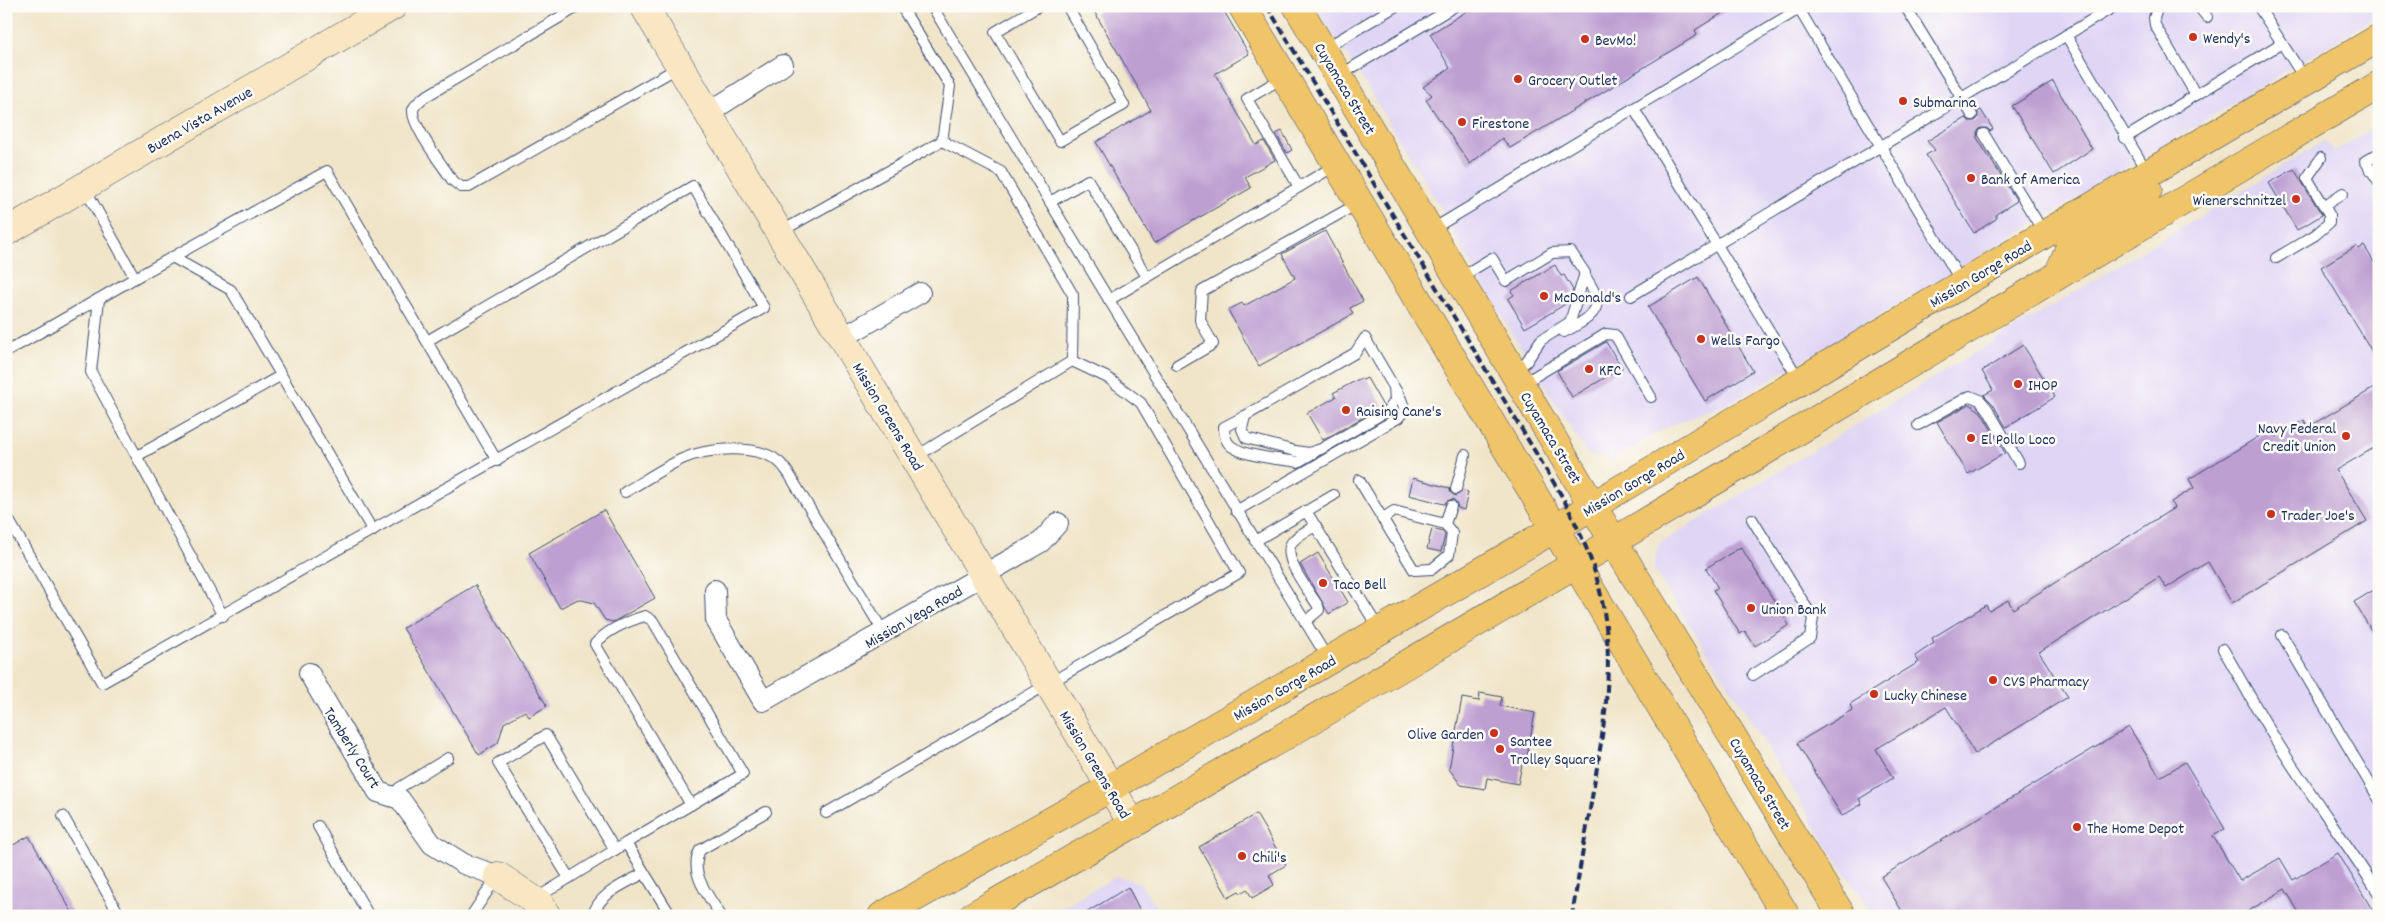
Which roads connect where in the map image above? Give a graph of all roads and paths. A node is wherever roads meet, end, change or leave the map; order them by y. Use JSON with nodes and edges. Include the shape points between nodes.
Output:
{"nodes":[{"id":1,"x":393,"y":6,"type":"edge"},
{"id":2,"x":578,"y":6,"type":"edge"},
{"id":3,"x":644,"y":6,"type":"edge"},
{"id":4,"x":901,"y":6,"type":"edge"},
{"id":5,"x":932,"y":6,"type":"edge"},
{"id":6,"x":1039,"y":6,"type":"edge"},
{"id":7,"x":1067,"y":6,"type":"edge"},
{"id":8,"x":1242,"y":6,"type":"edge"},
{"id":9,"x":1297,"y":6,"type":"edge"},
{"id":10,"x":1396,"y":6,"type":"edge"},
{"id":11,"x":1455,"y":6,"type":"edge"},
{"id":12,"x":1905,"y":6,"type":"edge"},
{"id":13,"x":2115,"y":6,"type":"edge"},
{"id":14,"x":2158,"y":6,"type":"edge"},
{"id":15,"x":2198,"y":6,"type":"edge"},
{"id":16,"x":2258,"y":6,"type":"edge"},
{"id":17,"x":2207,"y":17,"type":"dead end"},
{"id":18,"x":2066,"y":35,"type":"junction"},
{"id":19,"x":2379,"y":38,"type":"edge"},
{"id":20,"x":2282,"y":43,"type":"junction"},
{"id":21,"x":1323,"y":50,"type":"junction"},
{"id":22,"x":680,"y":66,"type":"junction"},
{"id":23,"x":783,"y":66,"type":"dead end"},
{"id":24,"x":1338,"y":75,"type":"junction"},
{"id":25,"x":1285,"y":77,"type":"junction"},
{"id":26,"x":2307,"y":81,"type":"junction"},
{"id":27,"x":2379,"y":85,"type":"edge"},
{"id":28,"x":2196,"y":95,"type":"junction"},
{"id":29,"x":1962,"y":97,"type":"junction"},
{"id":30,"x":1634,"y":108,"type":"junction"},
{"id":31,"x":708,"y":112,"type":"junction"},
{"id":32,"x":1972,"y":115,"type":"dead end"},
{"id":33,"x":1984,"y":134,"type":"dead end"},
{"id":34,"x":2125,"y":138,"type":"junction"},
{"id":35,"x":942,"y":141,"type":"junction"},
{"id":36,"x":1881,"y":146,"type":"junction"},
{"id":37,"x":2379,"y":153,"type":"edge"},
{"id":38,"x":2178,"y":156,"type":"junction"},
{"id":39,"x":2321,"y":158,"type":"dead end"},
{"id":40,"x":1337,"y":164,"type":"junction"},
{"id":41,"x":2148,"y":174,"type":"junction"},
{"id":42,"x":2379,"y":182,"type":"edge"},
{"id":43,"x":84,"y":186,"type":"junction"},
{"id":44,"x":1299,"y":187,"type":"junction"},
{"id":45,"x":2197,"y":192,"type":"junction"},
{"id":46,"x":2343,"y":193,"type":"dead end"},
{"id":47,"x":1050,"y":202,"type":"junction"},
{"id":48,"x":1360,"y":202,"type":"junction"},
{"id":49,"x":2324,"y":206,"type":"junction"},
{"id":50,"x":1430,"y":230,"type":"junction"},
{"id":51,"x":6,"y":232,"type":"edge"},
{"id":52,"x":779,"y":232,"type":"junction"},
{"id":53,"x":2045,"y":234,"type":"junction"},
{"id":54,"x":1717,"y":245,"type":"junction"},
{"id":55,"x":172,"y":257,"type":"junction"},
{"id":56,"x":2276,"y":258,"type":"dead end"},
{"id":57,"x":1584,"y":274,"type":"junction"},
{"id":58,"x":2058,"y":275,"type":"junction"},
{"id":59,"x":1147,"y":277,"type":"junction"},
{"id":60,"x":134,"y":278,"type":"junction"},
{"id":61,"x":1458,"y":279,"type":"junction"},
{"id":62,"x":1963,"y":284,"type":"junction"},
{"id":63,"x":920,"y":293,"type":"dead end"},
{"id":64,"x":1631,"y":296,"type":"dead end"},
{"id":65,"x":99,"y":299,"type":"junction"},
{"id":66,"x":1109,"y":300,"type":"junction"},
{"id":67,"x":842,"y":338,"type":"junction"},
{"id":68,"x":427,"y":341,"type":"junction"},
{"id":69,"x":1536,"y":350,"type":"junction"},
{"id":70,"x":6,"y":352,"type":"edge"},
{"id":71,"x":1072,"y":361,"type":"junction"},
{"id":72,"x":1177,"y":365,"type":"dead end"},
{"id":73,"x":1524,"y":373,"type":"junction"},
{"id":74,"x":280,"y":376,"type":"junction"},
{"id":75,"x":1800,"y":382,"type":"junction"},
{"id":76,"x":1394,"y":387,"type":"junction"},
{"id":77,"x":1651,"y":397,"type":"dead end"},
{"id":78,"x":1245,"y":416,"type":"junction"},
{"id":79,"x":1918,"y":425,"type":"dead end"},
{"id":80,"x":1321,"y":450,"type":"junction"},
{"id":81,"x":1465,"y":455,"type":"dead end"},
{"id":82,"x":138,"y":456,"type":"junction"},
{"id":83,"x":914,"y":458,"type":"junction"},
{"id":84,"x":497,"y":460,"type":"junction"},
{"id":85,"x":2020,"y":463,"type":"dead end"},
{"id":86,"x":1359,"y":480,"type":"dead end"},
{"id":87,"x":1456,"y":489,"type":"dead end"},
{"id":88,"x":625,"y":492,"type":"dead end"},
{"id":89,"x":1334,"y":495,"type":"dead end"},
{"id":90,"x":1451,"y":506,"type":"dead end"},
{"id":91,"x":1593,"y":506,"type":"junction"},
{"id":92,"x":1236,"y":511,"type":"junction"},
{"id":93,"x":1306,"y":511,"type":"junction"},
{"id":94,"x":6,"y":515,"type":"edge"},
{"id":95,"x":1382,"y":519,"type":"junction"},
{"id":96,"x":1752,"y":519,"type":"dead end"},
{"id":97,"x":1058,"y":523,"type":"dead end"},
{"id":98,"x":1445,"y":524,"type":"junction"},
{"id":99,"x":1316,"y":526,"type":"junction"},
{"id":100,"x":1554,"y":529,"type":"junction"},
{"id":101,"x":374,"y":531,"type":"junction"},
{"id":102,"x":1254,"y":540,"type":"junction"},
{"id":103,"x":1614,"y":542,"type":"junction"},
{"id":104,"x":1575,"y":565,"type":"junction"},
{"id":105,"x":984,"y":576,"type":"junction"},
{"id":106,"x":715,"y":590,"type":"dead end"},
{"id":107,"x":223,"y":616,"type":"junction"},
{"id":108,"x":1305,"y":622,"type":"junction"},
{"id":109,"x":1380,"y":630,"type":"junction"},
{"id":110,"x":884,"y":633,"type":"junction"},
{"id":111,"x":2282,"y":635,"type":"dead end"},
{"id":112,"x":2223,"y":649,"type":"dead end"},
{"id":113,"x":1329,"y":661,"type":"junction"},
{"id":114,"x":308,"y":673,"type":"dead end"},
{"id":115,"x":1753,"y":675,"type":"dead end"},
{"id":116,"x":1049,"y":685,"type":"junction"},
{"id":117,"x":448,"y":758,"type":"dead end"},
{"id":118,"x":1110,"y":788,"type":"junction"},
{"id":119,"x":392,"y":797,"type":"junction"},
{"id":120,"x":2379,"y":800,"type":"edge"},
{"id":121,"x":691,"y":805,"type":"junction"},
{"id":122,"x":766,"y":812,"type":"dead end"},
{"id":123,"x":826,"y":813,"type":"dead end"},
{"id":124,"x":63,"y":816,"type":"dead end"},
{"id":125,"x":1133,"y":825,"type":"junction"},
{"id":126,"x":318,"y":826,"type":"dead end"},
{"id":127,"x":626,"y":843,"type":"junction"},
{"id":128,"x":615,"y":850,"type":"junction"},
{"id":129,"x":644,"y":872,"type":"junction"},
{"id":130,"x":498,"y":876,"type":"junction"},
{"id":131,"x":569,"y":878,"type":"junction"},
{"id":132,"x":2379,"y":894,"type":"edge"},
{"id":133,"x":541,"y":908,"type":"edge"},
{"id":134,"x":120,"y":916,"type":"edge"},
{"id":135,"x":369,"y":916,"type":"edge"},
{"id":136,"x":471,"y":916,"type":"edge"},
{"id":137,"x":593,"y":916,"type":"edge"},
{"id":138,"x":671,"y":916,"type":"edge"},
{"id":139,"x":721,"y":916,"type":"edge"},
{"id":140,"x":882,"y":916,"type":"edge"},
{"id":141,"x":972,"y":916,"type":"edge"},
{"id":142,"x":1786,"y":916,"type":"edge"},
{"id":143,"x":1842,"y":916,"type":"edge"}],
"edges":[{"from":1,"to":43,"type":"street","name":"Buena Vista Avenue"},
{"from":2,"to":22,"type":"lane","via":[[416,104],[413,110],[415,122],[452,180],[461,187],[476,183]]},
{"from":3,"to":22,"type":"street","name":"Mission Greens Road"},
{"from":4,"to":35,"type":"lane","via":[[950,86]]},
{"from":5,"to":47,"type":"lane"},
{"from":6,"to":7,"type":"lane","via":[[995,32],[1060,141],[1124,105]]},
{"from":8,"to":25,"type":"main road"},
{"from":9,"to":21,"type":"main road","name":"Cuyamaca Street"},
{"from":10,"to":21,"type":"lane"},
{"from":11,"to":24,"type":"lane"},
{"from":12,"to":29,"type":"lane"},
{"from":13,"to":18,"type":"lane"},
{"from":14,"to":28,"type":"lane","via":[[2155,25]]},
{"from":15,"to":17,"type":"lane"},
{"from":16,"to":20,"type":"lane"},
{"from":18,"to":29,"type":"lane"},
{"from":18,"to":34,"type":"lane"},
{"from":19,"to":26,"type":"main road","name":"Mission Gorge Road"},
{"from":20,"to":26,"type":"lane"},
{"from":20,"to":28,"type":"lane"},
{"from":21,"to":24,"type":"main road","name":"Cuyamaca Street"},
{"from":22,"to":31,"type":"street","name":"Mission Greens Road"},
{"from":23,"to":31,"type":"street"},
{"from":24,"to":50,"type":"main road","name":"Cuyamaca Street"},
{"from":25,"to":40,"type":"main road"},
{"from":25,"to":44,"type":"lane","via":[[1247,99]]},
{"from":26,"to":38,"type":"main road","name":"Mission Gorge Road"},
{"from":26,"to":45,"type":"main road","via":[[2306,100],[2296,114],[2225,157]]},
{"from":27,"to":45,"type":"main road"},
{"from":28,"to":34,"type":"lane"},
{"from":29,"to":32,"type":"lane"},
{"from":29,"to":36,"type":"lane"},
{"from":30,"to":36,"type":"lane","via":[[1799,9]]},
{"from":30,"to":50,"type":"lane"},
{"from":30,"to":54,"type":"lane"},
{"from":31,"to":52,"type":"street","name":"Mission Greens Road"},
{"from":33,"to":53,"type":"lane"},
{"from":34,"to":41,"type":"lane"},
{"from":35,"to":52,"type":"lane"},
{"from":35,"to":71,"type":"lane","via":[[1001,172],[1073,295]]},
{"from":36,"to":54,"type":"lane"},
{"from":36,"to":62,"type":"lane"},
{"from":37,"to":42,"type":"lane","via":[[2365,161]]},
{"from":38,"to":41,"type":"main road","name":"Mission Gorge Road"},
{"from":38,"to":58,"type":"main road","via":[[2139,200],[2071,244]]},
{"from":39,"to":49,"type":"lane","via":[[2307,178]]},
{"from":40,"to":44,"type":"lane"},
{"from":40,"to":48,"type":"main road"},
{"from":41,"to":53,"type":"main road","name":"Mission Gorge Road"},
{"from":43,"to":51,"type":"street","name":"Buena Vista Avenue"},
{"from":43,"to":60,"type":"lane"},
{"from":44,"to":59,"type":"lane"},
{"from":45,"to":58,"type":"main road"},
{"from":46,"to":49,"type":"lane"},
{"from":47,"to":59,"type":"lane","via":[[1088,180]]},
{"from":47,"to":66,"type":"lane"},
{"from":48,"to":72,"type":"lane","via":[[1202,291],[1200,320],[1214,344]]},
{"from":48,"to":100,"type":"main road"},
{"from":49,"to":56,"type":"lane","via":[[2329,214],[2329,223]]},
{"from":50,"to":61,"type":"main road","name":"Cuyamaca Street"},
{"from":52,"to":67,"type":"street","name":"Mission Greens Road"},
{"from":53,"to":62,"type":"main road","name":"Mission Gorge Road"},
{"from":54,"to":64,"type":"lane"},
{"from":54,"to":75,"type":"lane"},
{"from":55,"to":60,"type":"lane"},
{"from":55,"to":68,"type":"lane","via":[[327,171]]},
{"from":55,"to":74,"type":"lane","via":[[231,290]]},
{"from":57,"to":61,"type":"lane","via":[[1571,252],[1552,253],[1506,281],[1492,258]]},
{"from":57,"to":69,"type":"lane","via":[[1570,322],[1541,340]]},
{"from":57,"to":69,"type":"lane","via":[[1597,300],[1595,310],[1588,318]]},
{"from":58,"to":103,"type":"main road"},
{"from":59,"to":66,"type":"lane"},
{"from":60,"to":65,"type":"lane"},
{"from":61,"to":73,"type":"main road","name":"Cuyamaca Street"},
{"from":62,"to":75,"type":"main road","name":"Mission Gorge Road"},
{"from":63,"to":67,"type":"street"},
{"from":65,"to":70,"type":"lane"},
{"from":65,"to":82,"type":"lane","via":[[91,372]]},
{"from":66,"to":92,"type":"lane"},
{"from":67,"to":83,"type":"street","name":"Mission Greens Road"},
{"from":68,"to":84,"type":"lane"},
{"from":68,"to":84,"type":"lane","via":[[693,186],[764,308]]},
{"from":69,"to":73,"type":"lane"},
{"from":71,"to":83,"type":"lane"},
{"from":71,"to":116,"type":"lane","via":[[1108,378],[1141,402],[1239,573]]},
{"from":73,"to":77,"type":"lane","via":[[1606,334],[1615,335]]},
{"from":73,"to":91,"type":"main road","name":"Cuyamaca Street"},
{"from":74,"to":82,"type":"lane"},
{"from":74,"to":101,"type":"lane"},
{"from":75,"to":91,"type":"main road","name":"Mission Gorge Road"},
{"from":76,"to":78,"type":"lane","via":[[1365,338],[1355,353]]},
{"from":76,"to":80,"type":"lane","via":[[1395,400],[1389,410]]},
{"from":76,"to":92,"type":"lane","via":[[1405,410],[1398,418]]},
{"from":78,"to":80,"type":"lane","via":[[1242,429],[1246,438],[1295,451]]},
{"from":78,"to":80,"type":"lane","via":[[1224,427],[1224,435],[1230,445],[1249,453],[1298,462]]},
{"from":79,"to":85,"type":"lane","via":[[1970,396],[1987,408]]},
{"from":81,"to":87,"type":"lane"},
{"from":82,"to":107,"type":"lane"},
{"from":83,"to":105,"type":"street","name":"Mission Greens Road"},
{"from":84,"to":101,"type":"lane"},
{"from":86,"to":95,"type":"lane"},
{"from":88,"to":110,"type":"lane","via":[[695,454],[728,449],[770,456],[789,474]]},
{"from":89,"to":93,"type":"lane"},
{"from":90,"to":98,"type":"lane"},
{"from":91,"to":100,"type":"main road","name":"Mission Gorge Road"},
{"from":91,"to":103,"type":"main road","name":"Cuyamaca Street"},
{"from":92,"to":102,"type":"lane"},
{"from":93,"to":99,"type":"lane"},
{"from":93,"to":102,"type":"lane"},
{"from":94,"to":107,"type":"lane","via":[[102,683]]},
{"from":95,"to":98,"type":"lane","via":[[1394,511]]},
{"from":95,"to":98,"type":"lane","via":[[1414,570],[1432,568],[1449,555],[1452,533]]},
{"from":96,"to":115,"type":"lane","via":[[1813,618],[1810,638]]},
{"from":97,"to":105,"type":"street","name":"Mission Vega Road","via":[[1041,542]]},
{"from":99,"to":108,"type":"lane","via":[[1292,541],[1289,547],[1290,561],[1318,606],[1317,614]]},
{"from":99,"to":109,"type":"lane"},
{"from":100,"to":104,"type":"main road"},
{"from":100,"to":109,"type":"main road","name":"Mission Gorge Road"},
{"from":101,"to":107,"type":"lane"},
{"from":102,"to":108,"type":"lane"},
{"from":103,"to":104,"type":"main road"},
{"from":103,"to":143,"type":"main road","name":"Cuyamaca Street"},
{"from":104,"to":125,"type":"main road"},
{"from":104,"to":142,"type":"main road"},
{"from":105,"to":110,"type":"street","name":"Mission Vega Road"},
{"from":105,"to":116,"type":"street","name":"Mission Greens Road"},
{"from":106,"to":110,"type":"street","name":"Mission Vega Road","via":[[716,620],[763,701]]},
{"from":108,"to":113,"type":"lane"},
{"from":109,"to":113,"type":"main road","name":"Mission Gorge Road"},
{"from":111,"to":120,"type":"lane"},
{"from":112,"to":132,"type":"lane","via":[[2278,744]]},
{"from":113,"to":118,"type":"main road","name":"Mission Gorge Road"},
{"from":114,"to":119,"type":"street","name":"Tamberly Court","via":[[378,792]]},
{"from":116,"to":118,"type":"street","name":"Mission Greens Road"},
{"from":116,"to":123,"type":"lane"},
{"from":117,"to":119,"type":"lane","via":[[399,788]]},
{"from":118,"to":125,"type":"street","name":"Mission Greens Road"},
{"from":118,"to":140,"type":"main road","name":"Mission Gorge Road"},
{"from":119,"to":130,"type":"street","name":"Tamberly Court","via":[[400,799],[432,844],[464,864]]},
{"from":121,"to":121,"type":"lane","via":[[743,774],[653,621],[645,616],[632,620],[595,644]]},
{"from":121,"to":127,"type":"lane"},
{"from":122,"to":139,"type":"lane","via":[[700,850],[695,859],[700,880]]},
{"from":124,"to":134,"type":"lane"},
{"from":125,"to":141,"type":"main road"},
{"from":126,"to":135,"type":"lane"},
{"from":127,"to":128,"type":"lane"},
{"from":127,"to":129,"type":"lane"},
{"from":128,"to":131,"type":"lane"},
{"from":128,"to":131,"type":"lane","via":[[546,736],[498,763]]},
{"from":129,"to":137,"type":"lane","via":[[604,898],[594,908]]},
{"from":129,"to":138,"type":"lane"},
{"from":130,"to":133,"type":"street","name":"Tamberly Court"},
{"from":130,"to":136,"type":"lane"},
{"from":131,"to":133,"type":"lane"}]}
